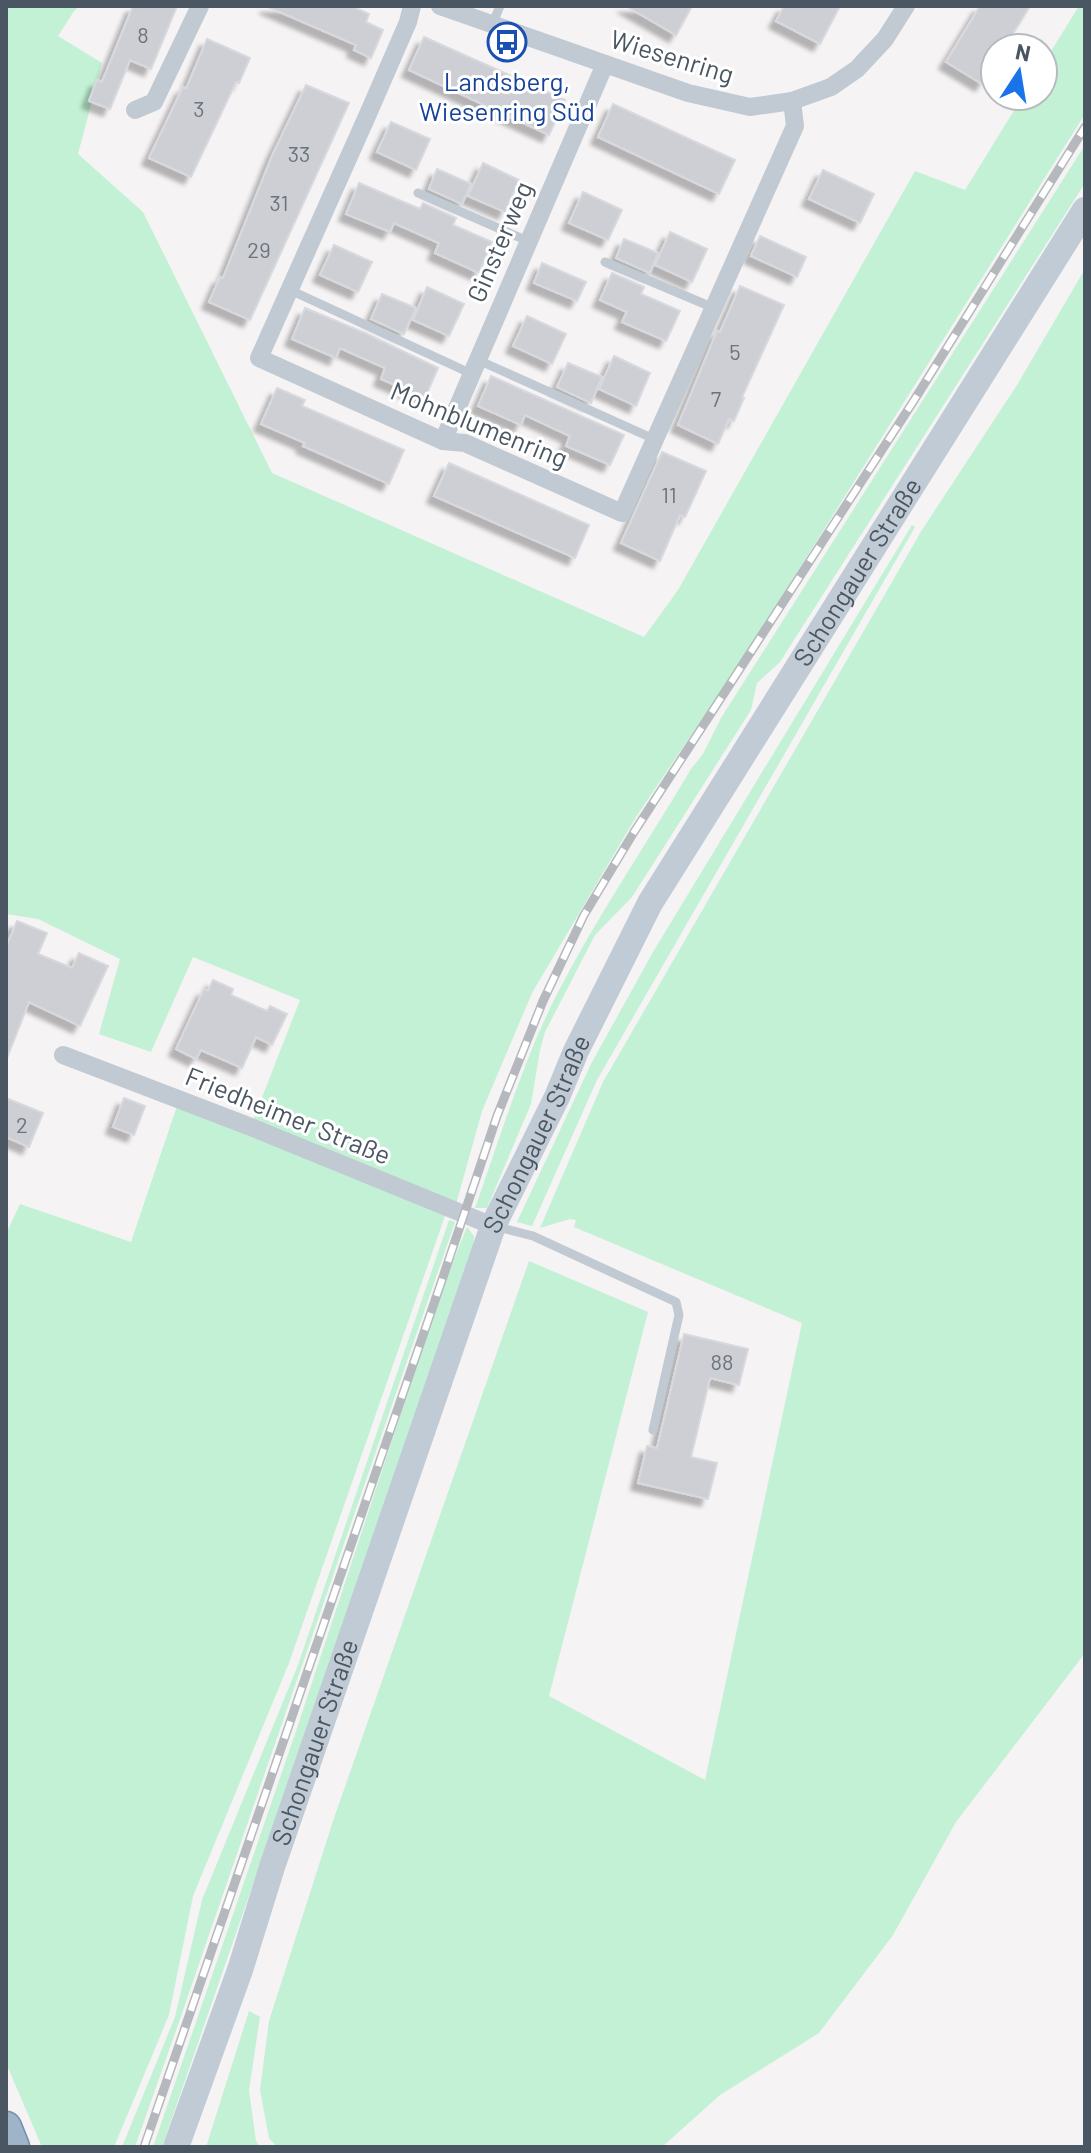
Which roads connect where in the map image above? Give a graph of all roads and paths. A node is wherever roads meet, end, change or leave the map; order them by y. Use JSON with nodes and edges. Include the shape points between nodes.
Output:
{"nodes":[{"id":1,"x":200,"y":6,"type":"edge"},
{"id":2,"x":412,"y":6,"type":"edge"},
{"id":3,"x":440,"y":6,"type":"edge"},
{"id":4,"x":500,"y":6,"type":"edge"},
{"id":5,"x":906,"y":6,"type":"edge"},
{"id":6,"x":492,"y":25,"type":"junction"},
{"id":7,"x":605,"y":64,"type":"junction"},
{"id":8,"x":792,"y":101,"type":"junction"},
{"id":9,"x":135,"y":110,"type":"dead end"},
{"id":10,"x":418,"y":193,"type":"dead end"},
{"id":11,"x":1085,"y":210,"type":"edge"},
{"id":12,"x":530,"y":242,"type":"junction"},
{"id":13,"x":605,"y":262,"type":"dead end"},
{"id":14,"x":290,"y":290,"type":"junction"},
{"id":15,"x":714,"y":308,"type":"junction"},
{"id":16,"x":475,"y":367,"type":"junction"},
{"id":17,"x":654,"y":439,"type":"junction"},
{"id":18,"x":443,"y":441,"type":"junction"},
{"id":19,"x":63,"y":1055,"type":"dead end"},
{"id":20,"x":493,"y":1226,"type":"junction"},
{"id":21,"x":653,"y":1430,"type":"dead end"},
{"id":22,"x":6,"y":2127,"type":"edge"},
{"id":23,"x":14,"y":2147,"type":"edge"},
{"id":24,"x":176,"y":2147,"type":"edge"}],
"edges":[{"from":1,"to":9,"type":"street","via":[[154,102]]},
{"from":2,"to":14,"type":"street","name":"Mohnblumenring"},
{"from":3,"to":6,"type":"street","name":"Wiesenring"},
{"from":4,"to":6,"type":"lane"},
{"from":5,"to":8,"type":"street","name":"Wiesenring","via":[[857,69],[831,87]]},
{"from":6,"to":7,"type":"street","name":"Wiesenring"},
{"from":7,"to":8,"type":"street","name":"Wiesenring","via":[[688,93],[750,107]]},
{"from":7,"to":12,"type":"street","name":"Ginsterweg"},
{"from":8,"to":15,"type":"street","name":"Mohnblumenring","via":[[795,126]]},
{"from":10,"to":12,"type":"lane"},
{"from":11,"to":20,"type":"main road","name":"Schongauer Straße","via":[[650,903]]},
{"from":12,"to":16,"type":"street","name":"Ginsterweg"},
{"from":13,"to":15,"type":"lane"},
{"from":14,"to":16,"type":"lane"},
{"from":14,"to":18,"type":"street","name":"Mohnblumenring","via":[[259,358]]},
{"from":15,"to":17,"type":"street","name":"Mohnblumenring"},
{"from":16,"to":17,"type":"lane"},
{"from":16,"to":18,"type":"street","name":"Ginsterweg"},
{"from":17,"to":18,"type":"street","name":"Mohnblumenring","via":[[622,513],[465,443]]},
{"from":19,"to":20,"type":"street","name":"Friedheimer Straße"},
{"from":20,"to":21,"type":"lane","via":[[533,1236],[676,1302],[679,1315]]},
{"from":20,"to":24,"type":"main road","name":"Schongauer Straße"},
{"from":22,"to":23,"type":"highway"}]}
